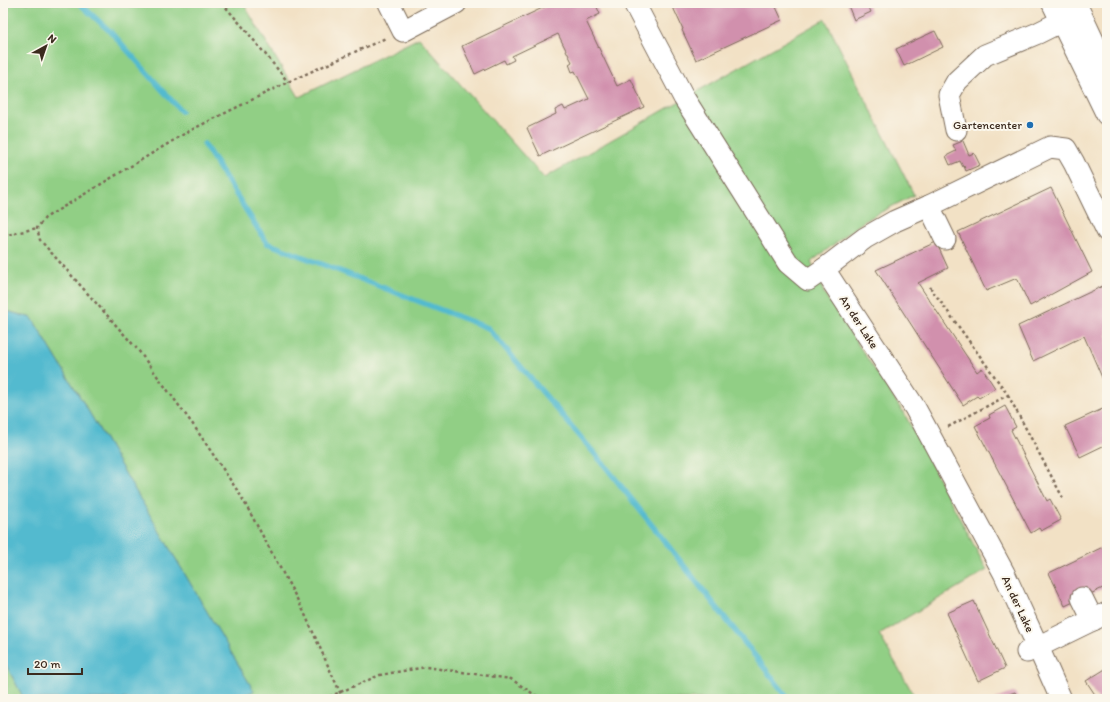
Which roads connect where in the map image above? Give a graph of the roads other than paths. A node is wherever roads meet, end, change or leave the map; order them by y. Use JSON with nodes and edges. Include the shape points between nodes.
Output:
{"nodes":[{"id":1,"x":389,"y":3,"type":"edge"},
{"id":2,"x":456,"y":3,"type":"edge"},
{"id":3,"x":634,"y":3,"type":"edge"},
{"id":4,"x":1075,"y":3,"type":"edge"},
{"id":5,"x":1057,"y":12,"type":"edge"},
{"id":6,"x":1107,"y":71,"type":"edge"},
{"id":7,"x":1107,"y":114,"type":"edge"},
{"id":8,"x":956,"y":130,"type":"dead end"},
{"id":9,"x":929,"y":206,"type":"junction"},
{"id":10,"x":1107,"y":231,"type":"edge"},
{"id":11,"x":945,"y":239,"type":"dead end"},
{"id":12,"x":824,"y":269,"type":"junction"},
{"id":13,"x":1082,"y":598,"type":"dead end"},
{"id":14,"x":1100,"y":617,"type":"edge"},
{"id":15,"x":1033,"y":650,"type":"junction"},
{"id":16,"x":1060,"y":699,"type":"edge"}],
"edges":[{"from":1,"to":2,"type":"street","via":[[402,31]]},
{"from":3,"to":12,"type":"street","via":[[688,104],[788,264],[808,280]]},
{"from":4,"to":6,"type":"main road"},
{"from":5,"to":7,"type":"main road"},
{"from":5,"to":8,"type":"street","via":[[1038,32],[985,55],[957,81],[949,95]]},
{"from":9,"to":10,"type":"street","via":[[1050,147],[1066,149]]},
{"from":9,"to":11,"type":"street"},
{"from":9,"to":12,"type":"street","via":[[865,238]]},
{"from":12,"to":15,"type":"street","name":"An der Lake","via":[[915,408],[1004,573]]},
{"from":13,"to":14,"type":"street"},
{"from":14,"to":15,"type":"street"},
{"from":15,"to":16,"type":"street","name":"An der Lake"}]}
